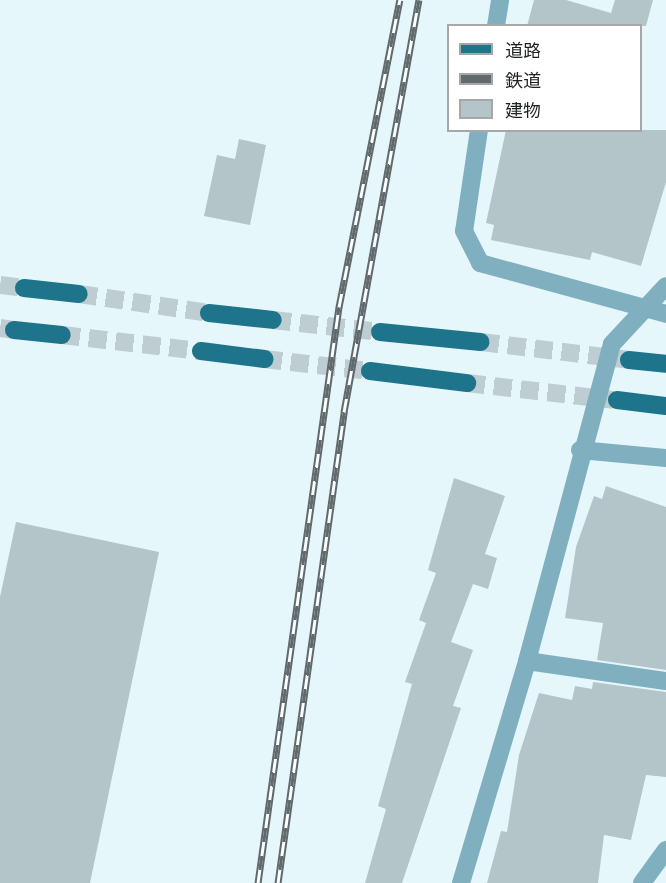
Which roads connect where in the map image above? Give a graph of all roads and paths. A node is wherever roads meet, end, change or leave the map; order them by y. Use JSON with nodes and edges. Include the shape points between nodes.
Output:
{"nodes":[{"id":1,"x":500,"y":0,"type":"edge"},
{"id":2,"x":496,"y":24,"type":"edge"},
{"id":3,"x":479,"y":132,"type":"edge"},
{"id":4,"x":666,"y":286,"type":"edge"},
{"id":5,"x":24,"y":288,"type":"tunnel mouth"},
{"id":6,"x":79,"y":294,"type":"tunnel mouth"},
{"id":7,"x":645,"y":308,"type":"junction"},
{"id":8,"x":209,"y":313,"type":"tunnel mouth"},
{"id":9,"x":666,"y":314,"type":"edge"},
{"id":10,"x":273,"y":320,"type":"tunnel mouth"},
{"id":11,"x":14,"y":330,"type":"tunnel mouth"},
{"id":12,"x":380,"y":332,"type":"tunnel mouth"},
{"id":13,"x":62,"y":335,"type":"tunnel mouth"},
{"id":14,"x":481,"y":342,"type":"tunnel mouth"},
{"id":15,"x":201,"y":351,"type":"tunnel mouth"},
{"id":16,"x":264,"y":359,"type":"tunnel mouth"},
{"id":17,"x":629,"y":360,"type":"tunnel mouth"},
{"id":18,"x":666,"y":364,"type":"edge"},
{"id":19,"x":370,"y":372,"type":"tunnel mouth"},
{"id":20,"x":467,"y":383,"type":"tunnel mouth"},
{"id":21,"x":617,"y":400,"type":"tunnel mouth"},
{"id":22,"x":666,"y":406,"type":"edge"},
{"id":23,"x":580,"y":450,"type":"junction"},
{"id":24,"x":666,"y":458,"type":"edge"},
{"id":25,"x":527,"y":662,"type":"junction"},
{"id":26,"x":666,"y":681,"type":"edge"},
{"id":27,"x":666,"y":850,"type":"edge"},
{"id":28,"x":460,"y":883,"type":"edge"},
{"id":29,"x":642,"y":883,"type":"edge"}],
"edges":[{"from":1,"to":2,"type":"street"},
{"from":3,"to":7,"type":"street","via":[[464,231],[480,263]]},
{"from":4,"to":7,"type":"street"},
{"from":5,"to":6,"type":"main road"},
{"from":7,"to":9,"type":"street"},
{"from":7,"to":23,"type":"street","via":[[612,344]]},
{"from":8,"to":10,"type":"main road"},
{"from":11,"to":13,"type":"main road"},
{"from":12,"to":14,"type":"main road"},
{"from":15,"to":16,"type":"main road"},
{"from":17,"to":18,"type":"main road"},
{"from":19,"to":20,"type":"main road"},
{"from":21,"to":22,"type":"main road"},
{"from":23,"to":24,"type":"street"},
{"from":23,"to":25,"type":"street"},
{"from":25,"to":26,"type":"street"},
{"from":25,"to":28,"type":"street"},
{"from":27,"to":29,"type":"street"}]}
